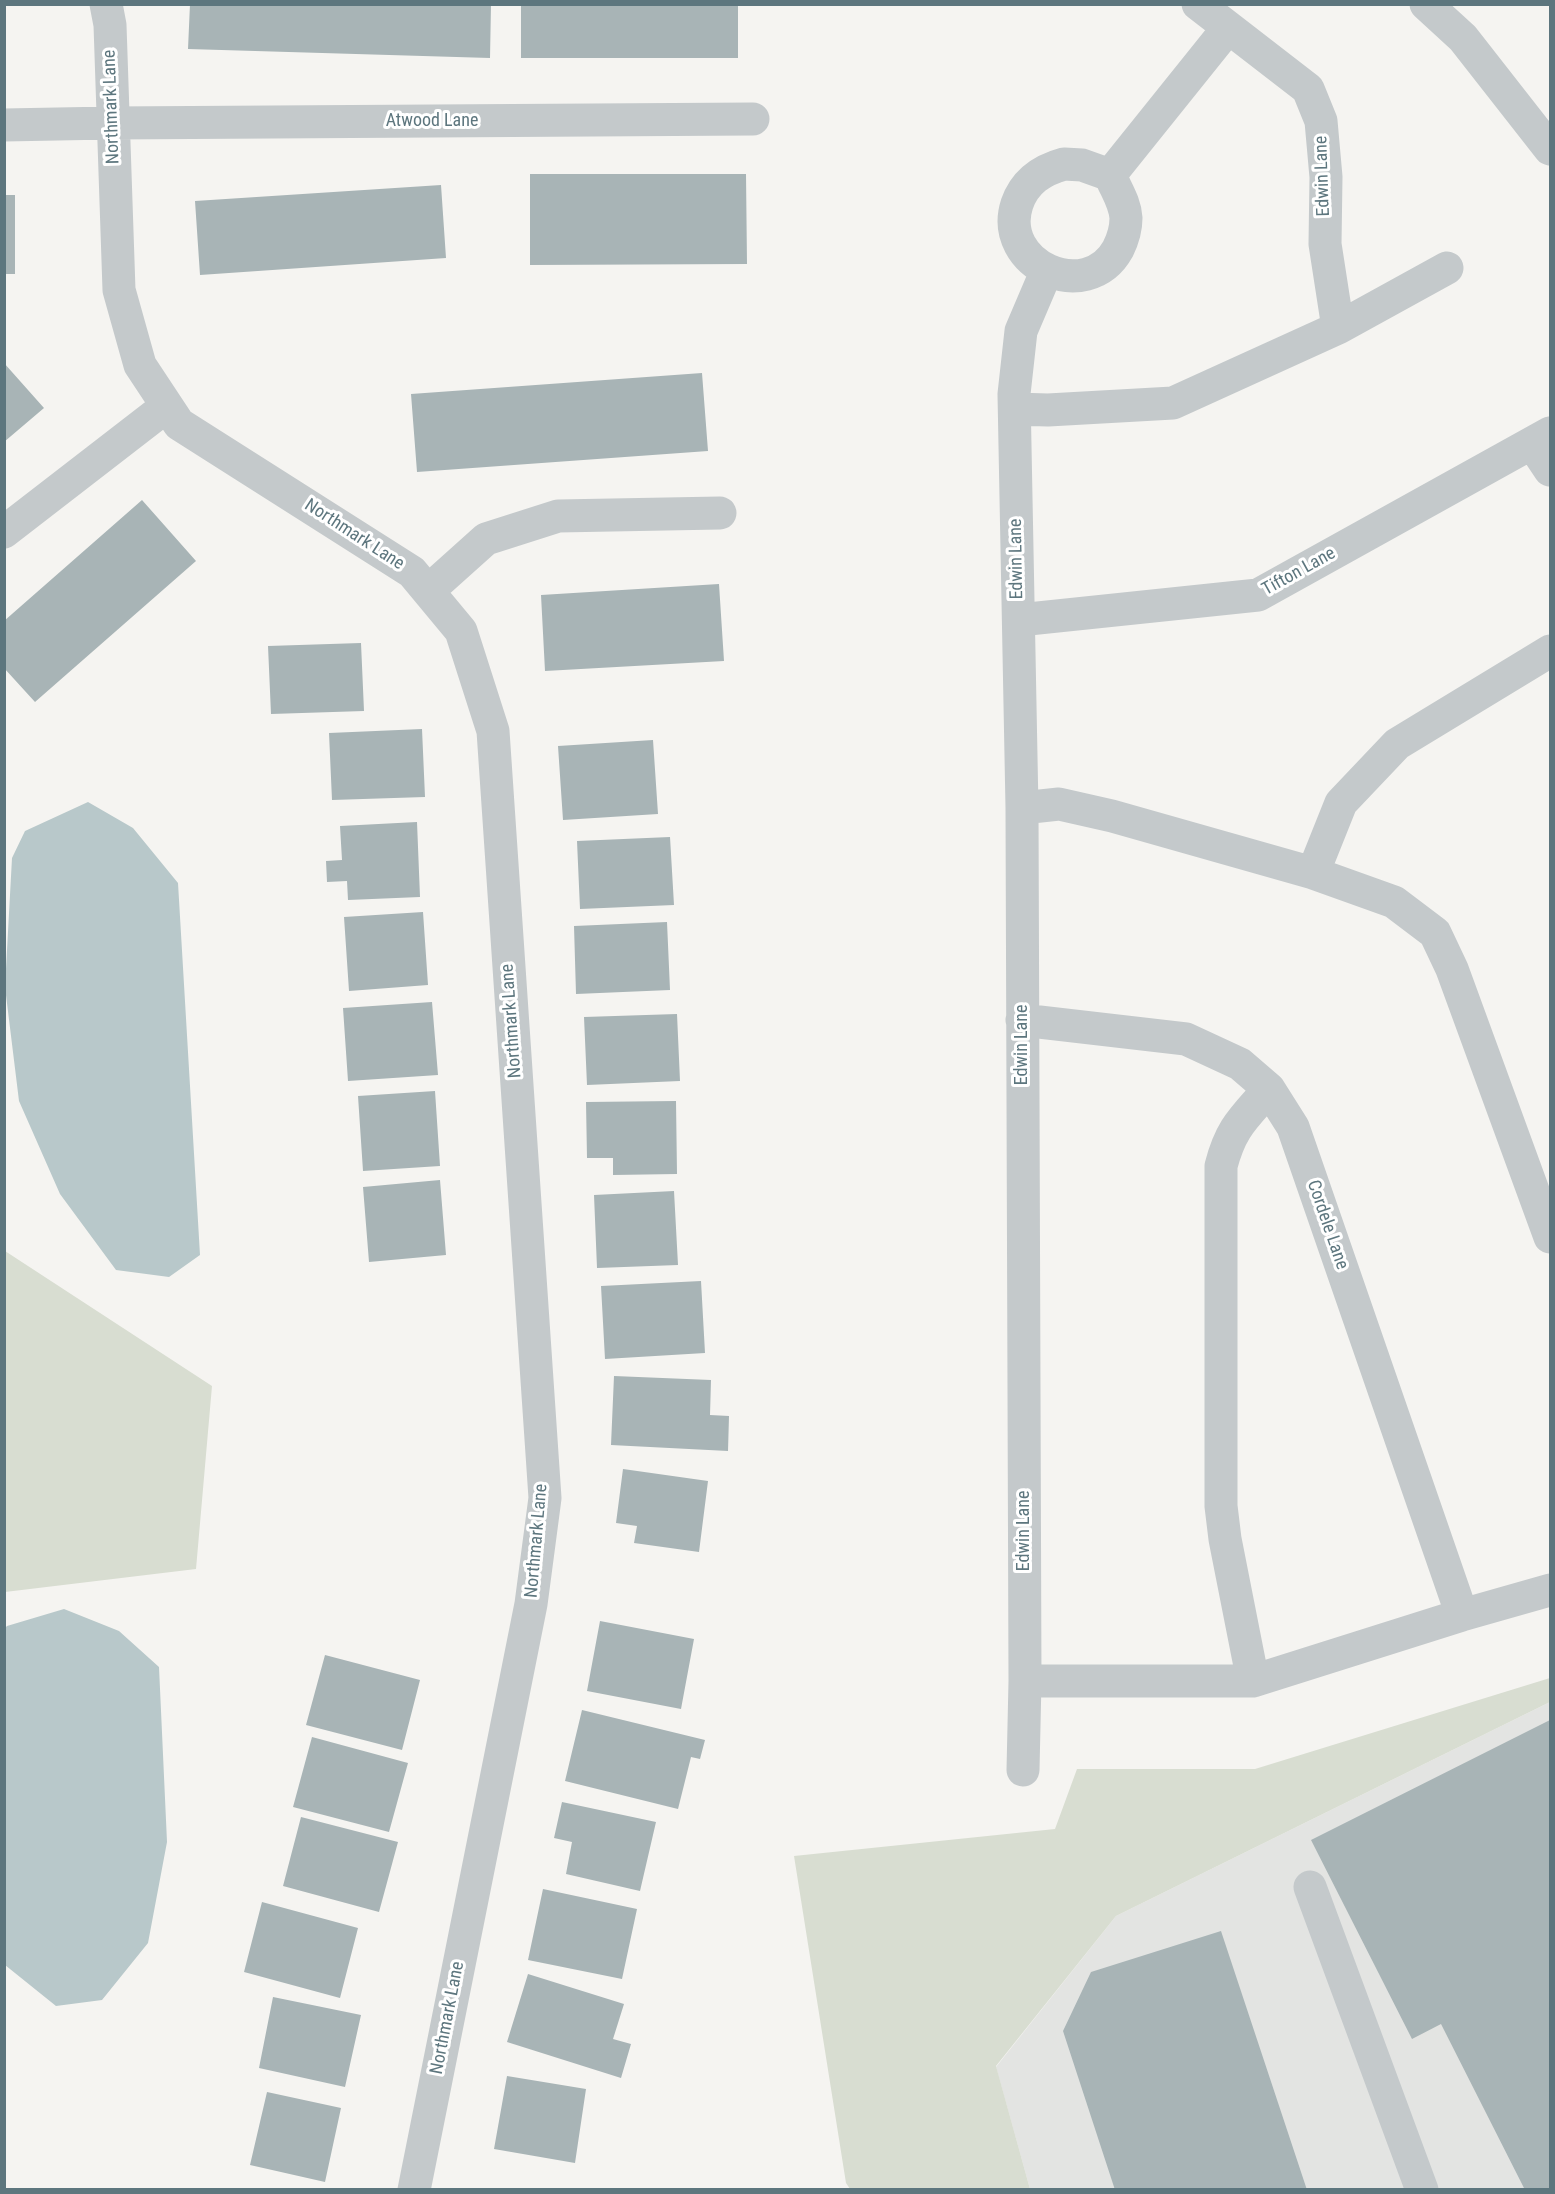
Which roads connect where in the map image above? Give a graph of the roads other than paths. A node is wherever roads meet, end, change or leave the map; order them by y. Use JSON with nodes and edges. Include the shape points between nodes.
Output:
{"nodes":[{"id":1,"x":106,"y":4,"type":"edge"},
{"id":2,"x":1198,"y":4,"type":"edge"},
{"id":3,"x":1426,"y":4,"type":"edge"},
{"id":4,"x":1228,"y":28,"type":"junction"},
{"id":5,"x":753,"y":119,"type":"dead end"},
{"id":6,"x":111,"y":123,"type":"junction"},
{"id":7,"x":4,"y":125,"type":"edge"},
{"id":8,"x":1551,"y":149,"type":"edge"},
{"id":9,"x":1110,"y":176,"type":"junction"},
{"id":10,"x":1447,"y":268,"type":"dead end"},
{"id":11,"x":1047,"y":270,"type":"junction"},
{"id":12,"x":1338,"y":328,"type":"junction"},
{"id":13,"x":167,"y":406,"type":"junction"},
{"id":14,"x":1015,"y":409,"type":"junction"},
{"id":15,"x":1541,"y":438,"type":"edge"},
{"id":16,"x":1551,"y":470,"type":"edge"},
{"id":17,"x":720,"y":513,"type":"dead end"},
{"id":18,"x":4,"y":532,"type":"edge"},
{"id":19,"x":428,"y":591,"type":"junction"},
{"id":20,"x":1018,"y":620,"type":"junction"},
{"id":21,"x":1551,"y":651,"type":"edge"},
{"id":22,"x":1022,"y":808,"type":"junction"},
{"id":23,"x":1313,"y":873,"type":"junction"},
{"id":24,"x":1022,"y":1020,"type":"junction"},
{"id":25,"x":1269,"y":1089,"type":"junction"},
{"id":26,"x":1551,"y":1237,"type":"edge"},
{"id":27,"x":1551,"y":1590,"type":"edge"},
{"id":28,"x":1462,"y":1615,"type":"junction"},
{"id":29,"x":1025,"y":1681,"type":"junction"},
{"id":30,"x":1253,"y":1681,"type":"junction"},
{"id":31,"x":1023,"y":1770,"type":"dead end"},
{"id":32,"x":1310,"y":1887,"type":"dead end"},
{"id":33,"x":414,"y":2190,"type":"edge"},
{"id":34,"x":1422,"y":2190,"type":"edge"}],
"edges":[{"from":1,"to":6,"type":"street","name":"Northmark Lane","via":[[110,25]]},
{"from":2,"to":4,"type":"street","name":"Edwin Lane"},
{"from":3,"to":8,"type":"street","via":[[1462,38]]},
{"from":4,"to":9,"type":"street"},
{"from":4,"to":12,"type":"street","name":"Edwin Lane","via":[[1308,89],[1322,121],[1325,244]]},
{"from":5,"to":6,"type":"street","name":"Atwood Lane"},
{"from":6,"to":7,"type":"street","name":"Atwood Lane"},
{"from":6,"to":13,"type":"street","name":"Northmark Lane","via":[[118,290],[140,365]]},
{"from":9,"to":11,"type":"street","via":[[1123,201],[1126,220],[1114,255],[1083,274],[1065,276]]},
{"from":9,"to":11,"type":"street","via":[[1082,165],[1064,164],[1046,169],[1020,194],[1015,229],[1021,246],[1031,260]]},
{"from":10,"to":12,"type":"street"},
{"from":11,"to":14,"type":"street","name":"Edwin Lane","via":[[1021,331]]},
{"from":12,"to":14,"type":"street","via":[[1173,403]]},
{"from":13,"to":18,"type":"street"},
{"from":13,"to":19,"type":"street","name":"Northmark Lane","via":[[179,424],[412,572]]},
{"from":14,"to":20,"type":"street","name":"Edwin Lane"},
{"from":15,"to":16,"type":"street"},
{"from":15,"to":20,"type":"street","name":"Tifton Lane","via":[[1257,595]]},
{"from":17,"to":19,"type":"street","via":[[558,516],[486,539]]},
{"from":19,"to":33,"type":"street","name":"Northmark Lane","via":[[461,631],[493,731],[544,1498],[531,1604]]},
{"from":20,"to":22,"type":"street","name":"Edwin Lane"},
{"from":21,"to":23,"type":"street","via":[[1397,744],[1341,803]]},
{"from":22,"to":23,"type":"street","via":[[1059,804]]},
{"from":22,"to":24,"type":"street","name":"Edwin Lane"},
{"from":23,"to":26,"type":"street","via":[[1394,902],[1435,933],[1452,969]]},
{"from":24,"to":25,"type":"street","name":"Cordele Lane","via":[[1186,1039],[1240,1064]]},
{"from":24,"to":29,"type":"street","name":"Edwin Lane"},
{"from":25,"to":28,"type":"street","name":"Cordele Lane","via":[[1293,1127]]},
{"from":25,"to":30,"type":"street","via":[[1236,1126],[1221,1166],[1221,1506]]},
{"from":27,"to":28,"type":"street"},
{"from":28,"to":30,"type":"street"},
{"from":29,"to":30,"type":"street"},
{"from":29,"to":31,"type":"street","name":"Edwin Lane"},
{"from":32,"to":34,"type":"street"}]}
